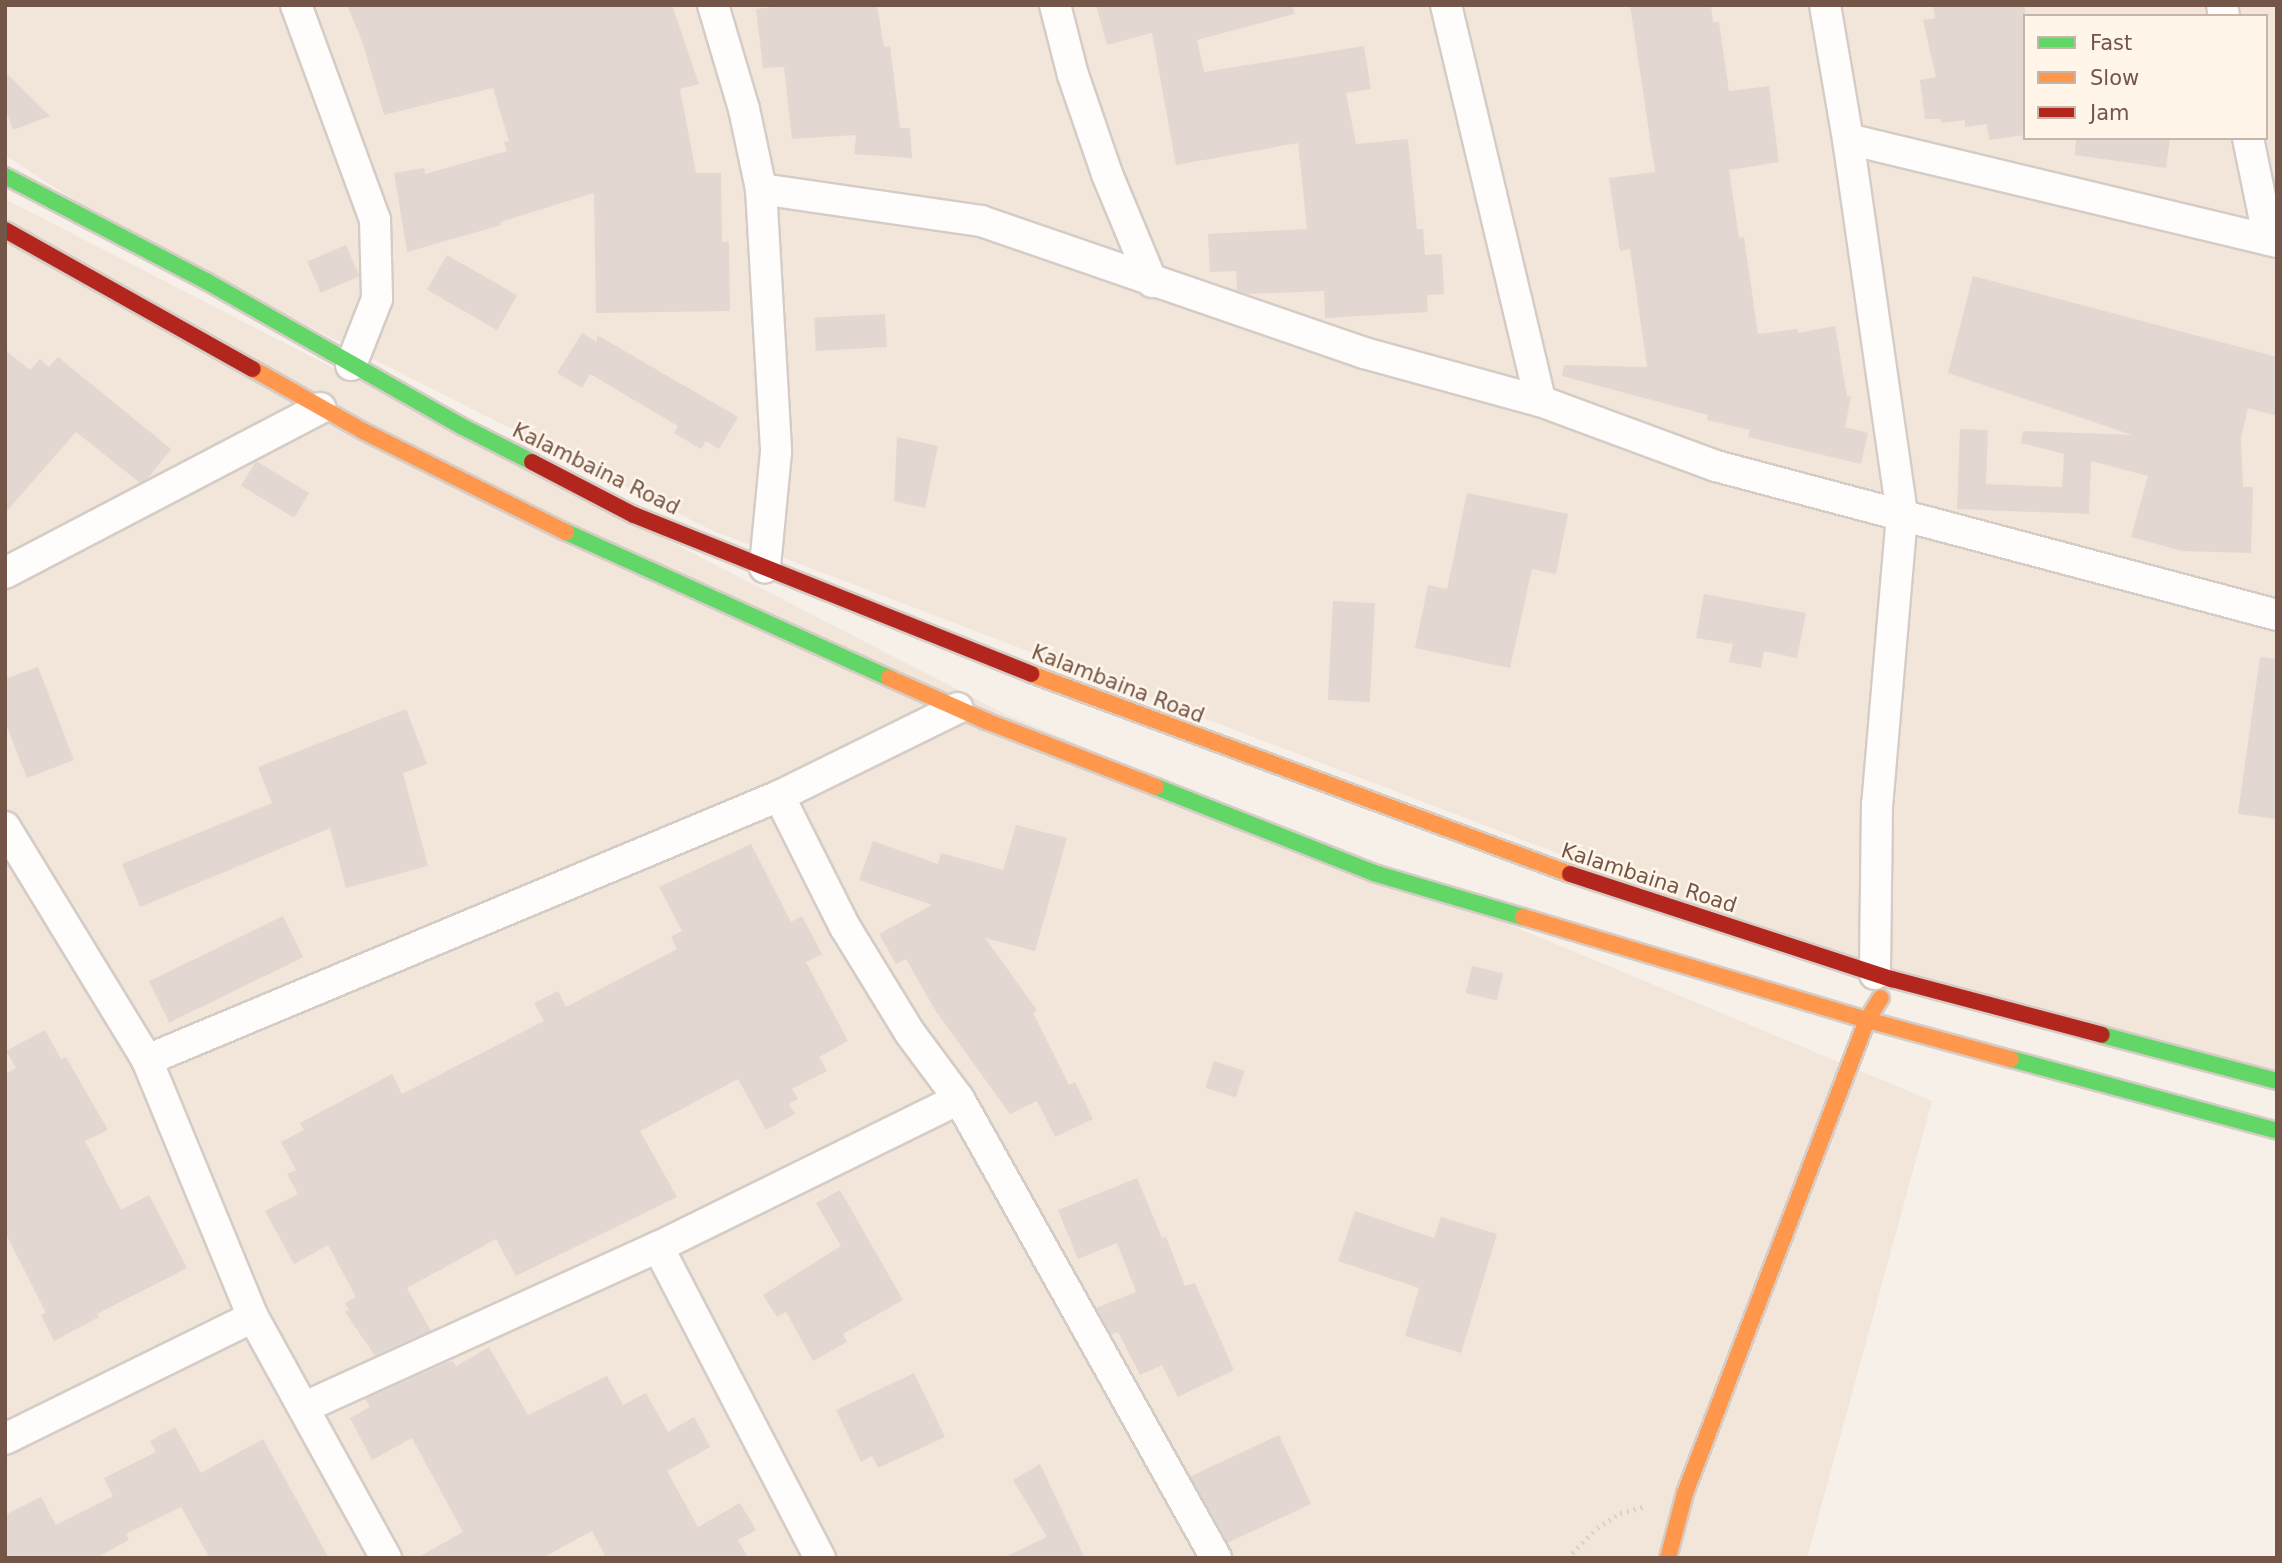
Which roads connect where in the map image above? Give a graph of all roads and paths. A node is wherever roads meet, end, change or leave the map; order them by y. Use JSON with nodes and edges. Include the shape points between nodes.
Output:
{"nodes":[{"id":1,"x":296,"y":5,"type":"edge"},
{"id":2,"x":713,"y":5,"type":"edge"},
{"id":3,"x":1055,"y":5,"type":"edge"},
{"id":4,"x":1446,"y":5,"type":"edge"},
{"id":5,"x":1825,"y":5,"type":"edge"},
{"id":6,"x":1848,"y":139,"type":"junction"},
{"id":7,"x":2248,"y":140,"type":"edge"},
{"id":8,"x":5,"y":176,"type":"edge"},
{"id":9,"x":761,"y":189,"type":"junction"},
{"id":10,"x":5,"y":230,"type":"edge"},
{"id":11,"x":2273,"y":241,"type":"edge"},
{"id":12,"x":1152,"y":282,"type":"junction"},
{"id":13,"x":351,"y":365,"type":"junction"},
{"id":14,"x":1540,"y":401,"type":"junction"},
{"id":15,"x":320,"y":408,"type":"junction"},
{"id":16,"x":1902,"y":515,"type":"junction"},
{"id":17,"x":765,"y":568,"type":"junction"},
{"id":18,"x":5,"y":573,"type":"edge"},
{"id":19,"x":2277,"y":615,"type":"edge"},
{"id":20,"x":958,"y":708,"type":"junction"},
{"id":21,"x":779,"y":796,"type":"junction"},
{"id":22,"x":5,"y":827,"type":"edge"},
{"id":23,"x":1883,"y":976,"type":"junction"},
{"id":24,"x":1867,"y":1020,"type":"junction"},
{"id":25,"x":147,"y":1060,"type":"junction"},
{"id":26,"x":2277,"y":1081,"type":"edge"},
{"id":27,"x":959,"y":1099,"type":"junction"},
{"id":28,"x":2277,"y":1131,"type":"edge"},
{"id":29,"x":658,"y":1247,"type":"junction"},
{"id":30,"x":253,"y":1317,"type":"junction"},
{"id":31,"x":305,"y":1407,"type":"junction"},
{"id":32,"x":5,"y":1439,"type":"edge"},
{"id":33,"x":1685,"y":1493,"type":"junction"},
{"id":34,"x":386,"y":1558,"type":"edge"},
{"id":35,"x":820,"y":1558,"type":"edge"},
{"id":36,"x":1216,"y":1558,"type":"edge"},
{"id":37,"x":1567,"y":1558,"type":"edge"},
{"id":38,"x":1668,"y":1558,"type":"edge"}],
"edges":[{"from":1,"to":13,"type":"street","via":[[375,220],[377,299]]},
{"from":2,"to":9,"type":"street","via":[[744,109]]},
{"from":3,"to":12,"type":"street","via":[[1090,125]]},
{"from":4,"to":14,"type":"street"},
{"from":5,"to":6,"type":"street"},
{"from":6,"to":11,"type":"street"},
{"from":6,"to":16,"type":"street"},
{"from":7,"to":11,"type":"street"},
{"from":8,"to":13,"type":"main road","name":"Kalambaina Road","via":[[206,281]]},
{"from":9,"to":12,"type":"street","via":[[981,221]]},
{"from":9,"to":17,"type":"street","via":[[776,452]]},
{"from":10,"to":15,"type":"main road"},
{"from":12,"to":14,"type":"street","via":[[1364,353]]},
{"from":13,"to":17,"type":"main road","name":"Kalambaina Road","via":[[634,515]]},
{"from":14,"to":16,"type":"street","via":[[1716,466]]},
{"from":15,"to":18,"type":"street"},
{"from":15,"to":20,"type":"main road","via":[[613,555]]},
{"from":16,"to":19,"type":"street"},
{"from":16,"to":23,"type":"street","via":[[1877,804]]},
{"from":17,"to":23,"type":"main road","name":"Kalambaina Road","via":[[1012,667],[1530,861]]},
{"from":20,"to":21,"type":"street"},
{"from":20,"to":24,"type":"main road","via":[[1374,873]]},
{"from":21,"to":25,"type":"street"},
{"from":21,"to":27,"type":"street","via":[[845,927],[910,1033]]},
{"from":22,"to":25,"type":"street"},
{"from":23,"to":24,"type":"main road"},
{"from":23,"to":26,"type":"main road","name":"Kalambaina Road"},
{"from":24,"to":28,"type":"main road"},
{"from":24,"to":33,"type":"main road"},
{"from":25,"to":30,"type":"street"},
{"from":27,"to":29,"type":"street"},
{"from":27,"to":36,"type":"street"},
{"from":29,"to":31,"type":"street"},
{"from":29,"to":35,"type":"street"},
{"from":30,"to":31,"type":"street"},
{"from":30,"to":32,"type":"street"},
{"from":31,"to":34,"type":"street"},
{"from":33,"to":37,"type":"path","via":[[1620,1513]]},
{"from":33,"to":38,"type":"main road"}]}
